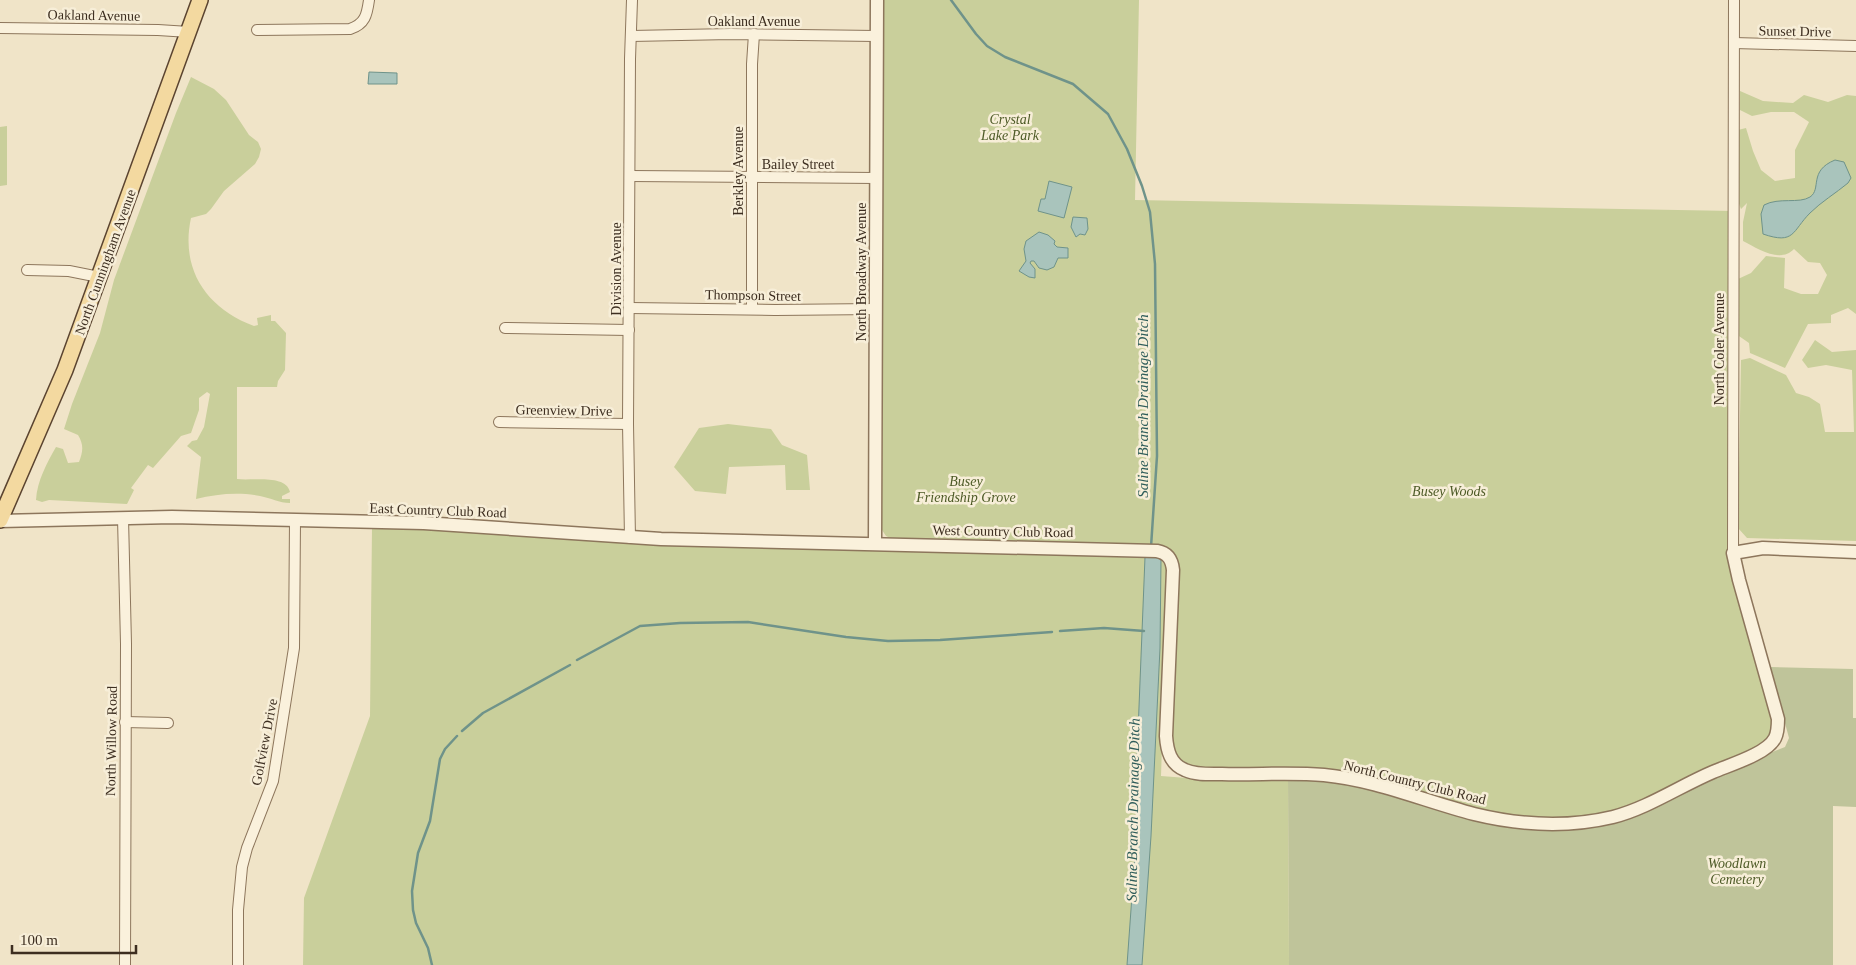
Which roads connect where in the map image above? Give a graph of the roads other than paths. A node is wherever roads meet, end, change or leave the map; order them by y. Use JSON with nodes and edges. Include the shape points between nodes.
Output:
{"nodes":[{"id":1,"x":200,"y":0,"type":"edge"},
{"id":2,"x":369,"y":0,"type":"edge"},
{"id":3,"x":632,"y":0,"type":"edge"},
{"id":4,"x":877,"y":0,"type":"edge"},
{"id":5,"x":1734,"y":0,"type":"edge"},
{"id":6,"x":0,"y":28,"type":"edge"},
{"id":7,"x":257,"y":30,"type":"dead end"},
{"id":8,"x":189,"y":32,"type":"junction"},
{"id":9,"x":754,"y":34,"type":"junction"},
{"id":10,"x":632,"y":36,"type":"junction"},
{"id":11,"x":876,"y":36,"type":"junction"},
{"id":12,"x":1734,"y":43,"type":"junction"},
{"id":13,"x":1856,"y":46,"type":"edge"},
{"id":14,"x":630,"y":176,"type":"junction"},
{"id":15,"x":752,"y":177,"type":"junction"},
{"id":16,"x":876,"y":178,"type":"junction"},
{"id":17,"x":28,"y":270,"type":"dead end"},
{"id":18,"x":99,"y":277,"type":"junction"},
{"id":19,"x":630,"y":308,"type":"junction"},
{"id":20,"x":752,"y":309,"type":"junction"},
{"id":21,"x":876,"y":309,"type":"junction"},
{"id":22,"x":505,"y":328,"type":"dead end"},
{"id":23,"x":630,"y":330,"type":"junction"},
{"id":24,"x":499,"y":422,"type":"dead end"},
{"id":25,"x":628,"y":424,"type":"junction"},
{"id":26,"x":124,"y":518,"type":"junction"},
{"id":27,"x":0,"y":520,"type":"edge"},
{"id":28,"x":295,"y":521,"type":"junction"},
{"id":29,"x":630,"y":538,"type":"junction"},
{"id":30,"x":875,"y":543,"type":"junction"},
{"id":31,"x":1130,"y":549,"type":"joint"},
{"id":32,"x":1856,"y":552,"type":"edge"},
{"id":33,"x":1733,"y":553,"type":"junction"},
{"id":34,"x":1772,"y":693,"type":"joint"},
{"id":35,"x":126,"y":722,"type":"junction"},
{"id":36,"x":168,"y":723,"type":"dead end"},
{"id":37,"x":125,"y":965,"type":"edge"},
{"id":38,"x":238,"y":965,"type":"edge"}],
"edges":[{"from":1,"to":8,"type":"main road","name":"North Cunningham Avenue"},
{"from":2,"to":7,"type":"street","via":[[362,23],[350,29]]},
{"from":3,"to":10,"type":"street","name":"Division Avenue"},
{"from":4,"to":11,"type":"street","name":"North Broadway Avenue"},
{"from":5,"to":12,"type":"street","name":"North Coler Avenue"},
{"from":6,"to":8,"type":"street","name":"Oakland Avenue"},
{"from":8,"to":18,"type":"main road","name":"North Cunningham Avenue"},
{"from":9,"to":10,"type":"street","name":"Oakland Avenue"},
{"from":9,"to":11,"type":"street","name":"Oakland Avenue"},
{"from":9,"to":15,"type":"street","name":"Berkley Avenue"},
{"from":10,"to":14,"type":"street","name":"Division Avenue"},
{"from":11,"to":16,"type":"street","name":"North Broadway Avenue"},
{"from":12,"to":13,"type":"street","name":"Sunset Drive"},
{"from":12,"to":33,"type":"street","name":"North Coler Avenue"},
{"from":14,"to":15,"type":"street","name":"Bailey Street"},
{"from":14,"to":19,"type":"street","name":"Division Avenue"},
{"from":15,"to":16,"type":"street","name":"Bailey Street"},
{"from":15,"to":20,"type":"street","name":"Berkley Avenue"},
{"from":16,"to":21,"type":"street","name":"North Broadway Avenue"},
{"from":17,"to":18,"type":"street","via":[[69,271]]},
{"from":18,"to":27,"type":"main road","name":"North Cunningham Avenue","via":[[65,370]]},
{"from":19,"to":20,"type":"street","name":"Thompson Street"},
{"from":19,"to":23,"type":"street","name":"Division Avenue"},
{"from":20,"to":21,"type":"street","name":"Thompson Street"},
{"from":21,"to":30,"type":"street","name":"North Broadway Avenue"},
{"from":22,"to":23,"type":"street"},
{"from":23,"to":25,"type":"street","name":"Division Avenue"},
{"from":24,"to":25,"type":"street","name":"Greenview Drive"},
{"from":25,"to":29,"type":"street","name":"Division Avenue"},
{"from":26,"to":27,"type":"street","name":"East Country Club Road"},
{"from":26,"to":28,"type":"street","name":"East Country Club Road"},
{"from":26,"to":35,"type":"street","name":"North Willow Road"},
{"from":28,"to":29,"type":"street","name":"East Country Club Road","via":[[468,525]]},
{"from":28,"to":38,"type":"street","name":"Golfview Drive","via":[[292,668],[273,780],[242,867]]},
{"from":29,"to":30,"type":"street","name":"East Country Club Road"},
{"from":30,"to":31,"type":"street","name":"West Country Club Road"},
{"from":31,"to":34,"type":"street","name":"North Country Club Road","via":[[1166,554],[1172,562],[1167,747],[1176,765],[1191,772],[1349,778],[1508,821],[1545,824],[1595,821],[1628,812],[1768,747],[1776,737],[1778,727]]},
{"from":32,"to":33,"type":"street","via":[[1763,548]]},
{"from":33,"to":34,"type":"street","name":"North Coler Avenue"},
{"from":35,"to":36,"type":"street"},
{"from":35,"to":37,"type":"street","name":"North Willow Road"}]}
